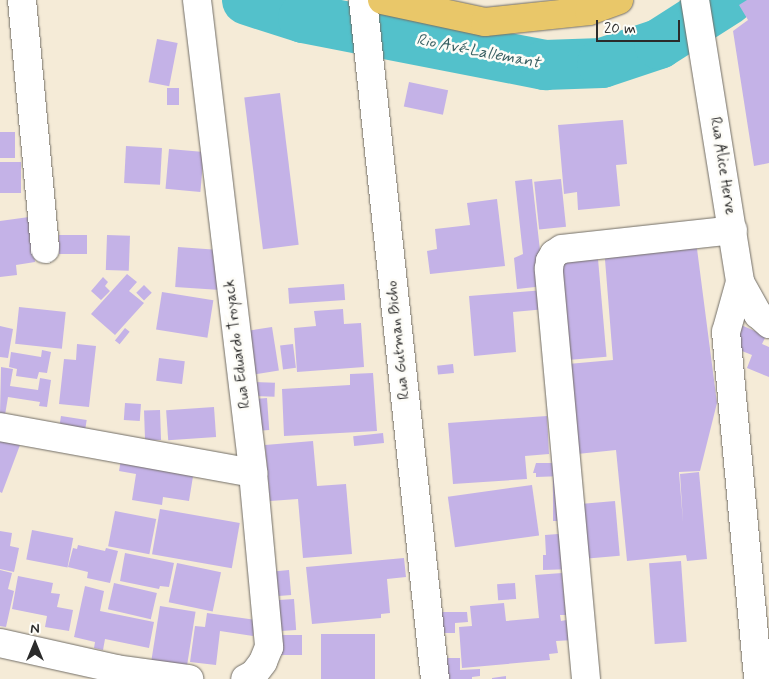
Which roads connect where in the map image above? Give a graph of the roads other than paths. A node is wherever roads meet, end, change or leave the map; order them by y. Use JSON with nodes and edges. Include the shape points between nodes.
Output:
{"nodes":[{"id":1,"x":22,"y":0,"type":"edge"},
{"id":2,"x":619,"y":0,"type":"edge"},
{"id":3,"x":198,"y":3,"type":"edge"},
{"id":4,"x":370,"y":4,"type":"edge"},
{"id":5,"x":695,"y":4,"type":"edge"},
{"id":6,"x":732,"y":230,"type":"junction"},
{"id":7,"x":44,"y":249,"type":"dead end"},
{"id":8,"x":740,"y":282,"type":"junction"},
{"id":9,"x":769,"y":324,"type":"edge"},
{"id":10,"x":0,"y":427,"type":"edge"},
{"id":11,"x":253,"y":473,"type":"junction"},
{"id":12,"x":0,"y":643,"type":"edge"},
{"id":13,"x":53,"y":667,"type":"edge"},
{"id":14,"x":189,"y":679,"type":"edge"},
{"id":15,"x":245,"y":679,"type":"edge"},
{"id":16,"x":435,"y":679,"type":"edge"},
{"id":17,"x":586,"y":679,"type":"edge"},
{"id":18,"x":758,"y":679,"type":"edge"}],
"edges":[{"from":1,"to":7,"type":"street"},
{"from":2,"to":4,"type":"main road","via":[[589,11],[485,22]]},
{"from":3,"to":11,"type":"street","name":"Rua Eduardo Troyack"},
{"from":4,"to":16,"type":"street","name":"Rua Gutman Bicho","via":[[367,40]]},
{"from":5,"to":6,"type":"street","name":"Rua Alice Herve"},
{"from":6,"to":8,"type":"street","name":"Rua Alice Herve"},
{"from":6,"to":17,"type":"street","via":[[562,249],[550,261]]},
{"from":8,"to":9,"type":"street","name":"Rua Alice Herve","via":[[758,314]]},
{"from":8,"to":18,"type":"street","via":[[726,332]]},
{"from":10,"to":11,"type":"street"},
{"from":11,"to":15,"type":"street","name":"Rua Eduardo Troyack","via":[[269,647],[263,662],[254,674]]},
{"from":12,"to":13,"type":"street"},
{"from":13,"to":14,"type":"street","via":[[116,668]]}]}
